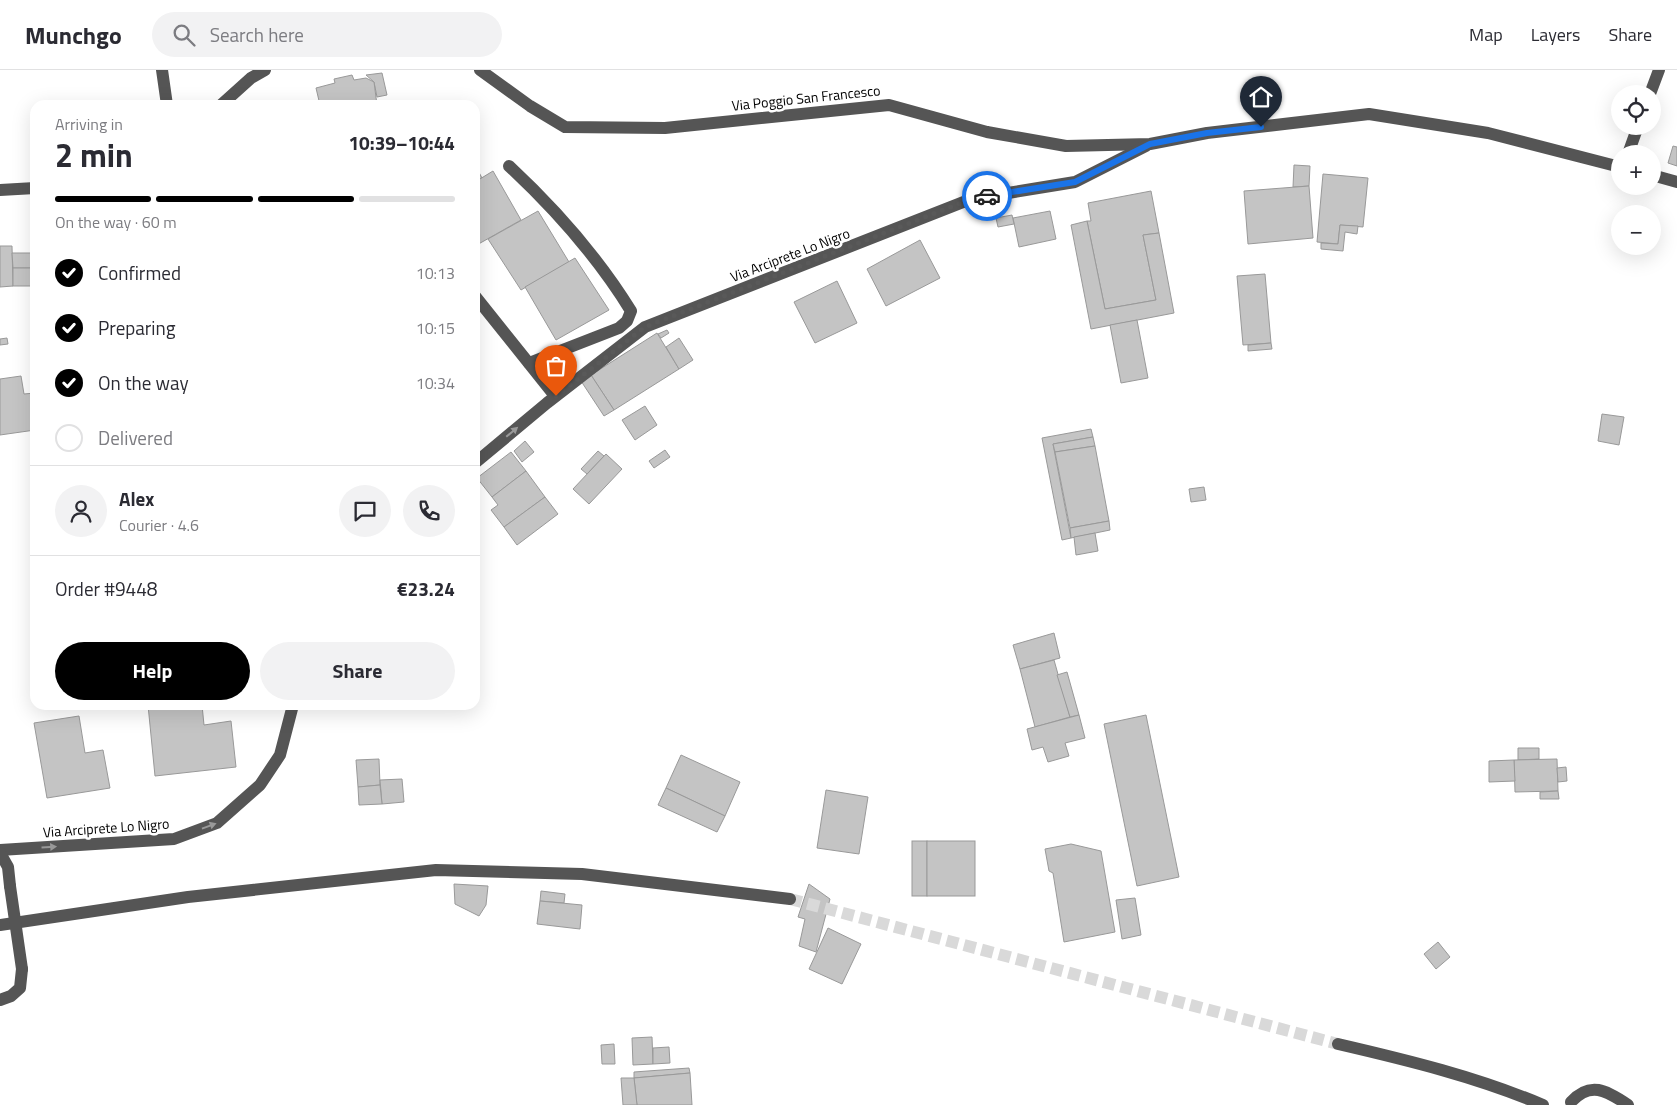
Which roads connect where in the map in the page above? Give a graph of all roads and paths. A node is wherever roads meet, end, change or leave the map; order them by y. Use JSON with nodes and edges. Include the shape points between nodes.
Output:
{"nodes":[{"id":1,"x":162,"y":70,"type":"edge"},
{"id":2,"x":265,"y":70,"type":"edge"},
{"id":3,"x":480,"y":70,"type":"edge"},
{"id":4,"x":1660,"y":70,"type":"edge"},
{"id":5,"x":1654,"y":85,"type":"edge"},
{"id":6,"x":166,"y":100,"type":"edge"},
{"id":7,"x":227,"y":100,"type":"edge"},
{"id":8,"x":1150,"y":144,"type":"junction"},
{"id":9,"x":1611,"y":165,"type":"edge"},
{"id":10,"x":509,"y":166,"type":"dead end"},
{"id":11,"x":1661,"y":178,"type":"edge"},
{"id":12,"x":1677,"y":182,"type":"edge"},
{"id":13,"x":30,"y":188,"type":"edge"},
{"id":14,"x":0,"y":190,"type":"edge"},
{"id":15,"x":480,"y":302,"type":"edge"},
{"id":16,"x":529,"y":363,"type":"junction"},
{"id":17,"x":556,"y":396,"type":"junction"},
{"id":18,"x":480,"y":459,"type":"edge"},
{"id":19,"x":292,"y":710,"type":"edge"},
{"id":20,"x":0,"y":851,"type":"edge"},
{"id":21,"x":790,"y":899,"type":"tunnel mouth"},
{"id":22,"x":0,"y":924,"type":"edge"},
{"id":23,"x":0,"y":1000,"type":"edge"},
{"id":24,"x":1338,"y":1044,"type":"tunnel mouth"},
{"id":25,"x":1570,"y":1102,"type":"dead end"},
{"id":26,"x":1543,"y":1105,"type":"edge"},
{"id":27,"x":1628,"y":1105,"type":"edge"}],
"edges":[{"from":1,"to":6,"type":"street"},
{"from":2,"to":7,"type":"street"},
{"from":3,"to":8,"type":"street","name":"Via Poggio San Francesco","via":[[565,127],[664,128],[889,105],[987,132],[1066,146]]},
{"from":4,"to":5,"type":"street"},
{"from":8,"to":9,"type":"street","name":"Via Poggio San Francesco","via":[[1207,133],[1369,114],[1488,133]]},
{"from":8,"to":17,"type":"street","name":"Via Arciprete Lo Nigro","via":[[1075,182],[971,199],[645,327]]},
{"from":10,"to":16,"type":"street","via":[[543,197],[618,290],[631,311],[619,328]]},
{"from":11,"to":12,"type":"street"},
{"from":13,"to":14,"type":"street"},
{"from":15,"to":16,"type":"street"},
{"from":16,"to":17,"type":"street"},
{"from":18,"to":17,"type":"street","name":"Via Arciprete Lo Nigro","one_way":true},
{"from":20,"to":19,"type":"street","name":"Via Arciprete Lo Nigro","one_way":true,"via":[[174,839],[217,824],[260,785],[280,755]]},
{"from":20,"to":23,"type":"street","bridge":true,"via":[[8,867],[22,969],[20,988]]},
{"from":21,"to":22,"type":"street","via":[[582,874],[436,870],[188,897]]},
{"from":24,"to":26,"type":"street","via":[[1422,1063]]},
{"from":25,"to":27,"type":"street","via":[[1580,1092],[1591,1088]]}]}
